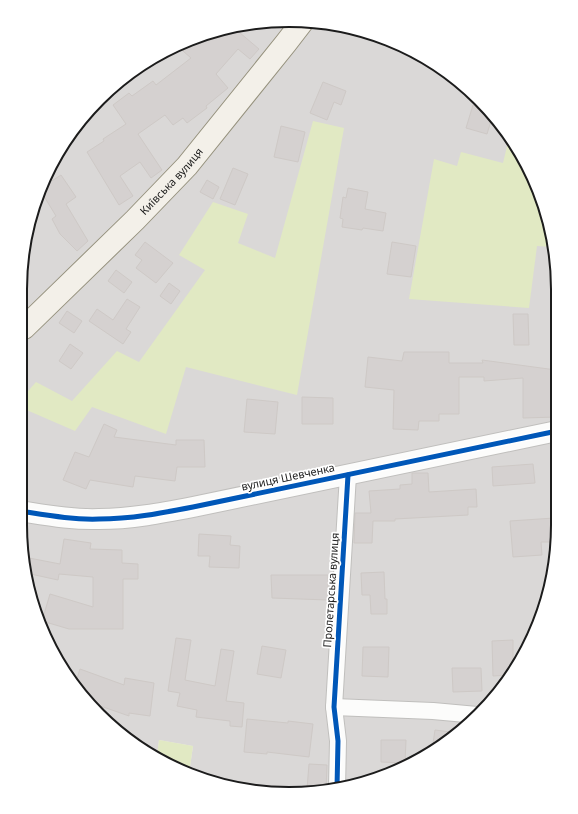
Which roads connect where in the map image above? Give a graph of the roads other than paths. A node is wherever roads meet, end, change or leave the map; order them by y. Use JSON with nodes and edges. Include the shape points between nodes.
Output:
{"nodes":[{"id":1,"x":298,"y":28,"type":"edge"},
{"id":2,"x":27,"y":325,"type":"edge"},
{"id":3,"x":551,"y":432,"type":"edge"},
{"id":4,"x":348,"y":475,"type":"junction"},
{"id":5,"x":27,"y":512,"type":"edge"},
{"id":6,"x":334,"y":707,"type":"junction"},
{"id":7,"x":469,"y":715,"type":"edge"},
{"id":8,"x":337,"y":783,"type":"edge"}],
"edges":[{"from":1,"to":2,"type":"main road","name":"Київська вулиця","via":[[187,166]]},
{"from":3,"to":4,"type":"street","name":"вулиця Шевченка"},
{"from":4,"to":5,"type":"street","name":"вулиця Шевченка","via":[[143,516],[99,519]]},
{"from":4,"to":6,"type":"street","name":"Пролетарська вулиця"},
{"from":6,"to":7,"type":"street"},
{"from":6,"to":8,"type":"street","name":"Пролетарська вулиця","via":[[338,741]]}]}
